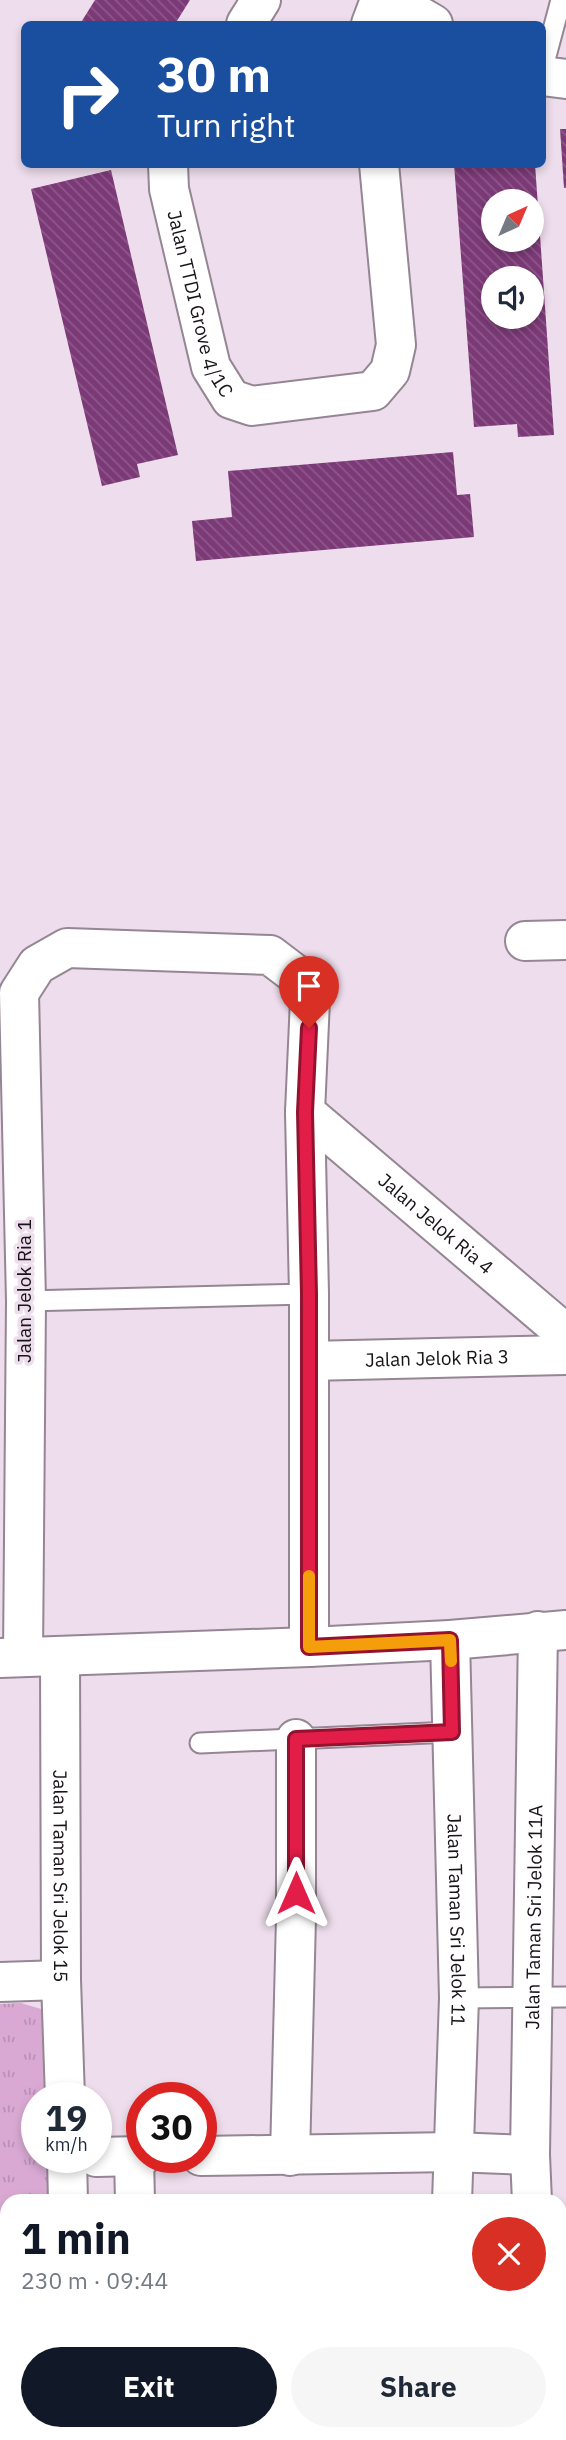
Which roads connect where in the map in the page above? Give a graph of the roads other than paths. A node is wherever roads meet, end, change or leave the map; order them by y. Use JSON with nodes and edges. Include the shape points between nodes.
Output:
{"nodes":[{"id":1,"x":261,"y":0,"type":"edge"},
{"id":2,"x":380,"y":0,"type":"edge"},
{"id":3,"x":392,"y":0,"type":"edge"},
{"id":4,"x":561,"y":0,"type":"edge"},
{"id":5,"x":248,"y":21,"type":"edge"},
{"id":6,"x":372,"y":21,"type":"edge"},
{"id":7,"x":428,"y":21,"type":"edge"},
{"id":8,"x":546,"y":58,"type":"edge"},
{"id":9,"x":546,"y":75,"type":"edge"},
{"id":10,"x":566,"y":79,"type":"edge"},
{"id":11,"x":168,"y":168,"type":"edge"},
{"id":12,"x":379,"y":168,"type":"edge"},
{"id":13,"x":566,"y":940,"type":"edge"},
{"id":14,"x":525,"y":941,"type":"dead end"},
{"id":15,"x":305,"y":1112,"type":"junction"},
{"id":16,"x":309,"y":1294,"type":"junction"},
{"id":17,"x":26,"y":1301,"type":"junction"},
{"id":18,"x":566,"y":1334,"type":"edge"},
{"id":19,"x":566,"y":1354,"type":"edge"},
{"id":20,"x":309,"y":1360,"type":"junction"},
{"id":21,"x":552,"y":1631,"type":"edge"},
{"id":22,"x":450,"y":1640,"type":"junction"},
{"id":23,"x":309,"y":1647,"type":"junction"},
{"id":24,"x":27,"y":1657,"type":"edge"},
{"id":25,"x":452,"y":1732,"type":"junction"},
{"id":26,"x":296,"y":1739,"type":"junction"},
{"id":27,"x":200,"y":1743,"type":"dead end"},
{"id":28,"x":61,"y":1980,"type":"junction"},
{"id":29,"x":0,"y":1982,"type":"edge"},
{"id":30,"x":549,"y":1997,"type":"edge"},
{"id":31,"x":459,"y":1998,"type":"junction"},
{"id":32,"x":64,"y":2082,"type":"edge"},
{"id":33,"x":453,"y":2152,"type":"junction"},
{"id":34,"x":530,"y":2155,"type":"junction"},
{"id":35,"x":217,"y":2156,"type":"edge"},
{"id":36,"x":290,"y":2156,"type":"junction"},
{"id":37,"x":67,"y":2173,"type":"edge"},
{"id":38,"x":137,"y":2173,"type":"edge"},
{"id":39,"x":68,"y":2194,"type":"edge"},
{"id":40,"x":136,"y":2194,"type":"edge"},
{"id":41,"x":452,"y":2194,"type":"edge"},
{"id":42,"x":532,"y":2194,"type":"edge"}],
"edges":[{"from":1,"to":5,"type":"street"},
{"from":2,"to":6,"type":"street"},
{"from":3,"to":7,"type":"street"},
{"from":4,"to":8,"type":"lane"},
{"from":9,"to":10,"type":"street"},
{"from":11,"to":12,"type":"street","name":"Jalan TTDI Grove 4/1C","via":[[169,189],[211,367],[232,399],[252,406],[373,391],[390,371],[396,345]]},
{"from":13,"to":14,"type":"street"},
{"from":15,"to":16,"type":"street"},
{"from":15,"to":17,"type":"street","name":"Jalan Jelok Ria 1","via":[[310,1000],[295,974],[270,955],[66,948],[37,965],[19,993]]},
{"from":15,"to":18,"type":"street","name":"Jalan Jelok Ria 4"},
{"from":16,"to":17,"type":"lane"},
{"from":16,"to":20,"type":"street"},
{"from":17,"to":24,"type":"street","name":"Jalan Jelok Ria 1"},
{"from":19,"to":20,"type":"street","name":"Jalan Jelok Ria 3"},
{"from":20,"to":23,"type":"street"},
{"from":21,"to":22,"type":"street"},
{"from":21,"to":30,"type":"street","name":"Jalan Taman Sri Jelok 11A"},
{"from":22,"to":23,"type":"street"},
{"from":22,"to":25,"type":"street","name":"Jalan Taman Sri Jelok 11"},
{"from":23,"to":24,"type":"street"},
{"from":24,"to":28,"type":"street","name":"Jalan Taman Sri Jelok 15"},
{"from":25,"to":26,"type":"lane"},
{"from":25,"to":31,"type":"street","name":"Jalan Taman Sri Jelok 11"},
{"from":26,"to":27,"type":"lane"},
{"from":26,"to":36,"type":"street"},
{"from":28,"to":29,"type":"street"},
{"from":28,"to":32,"type":"street","name":"Jalan Taman Sri Jelok 15"},
{"from":30,"to":31,"type":"lane"},
{"from":30,"to":34,"type":"street","name":"Jalan Taman Sri Jelok 11A"},
{"from":31,"to":33,"type":"street","name":"Jalan Taman Sri Jelok 11"},
{"from":33,"to":34,"type":"street"},
{"from":33,"to":36,"type":"street"},
{"from":33,"to":41,"type":"street","name":"Jalan Taman Sri Jelok 11"},
{"from":34,"to":42,"type":"street","name":"Jalan Taman Sri Jelok 11A"},
{"from":35,"to":36,"type":"street"},
{"from":37,"to":39,"type":"street"},
{"from":38,"to":40,"type":"street"}]}
